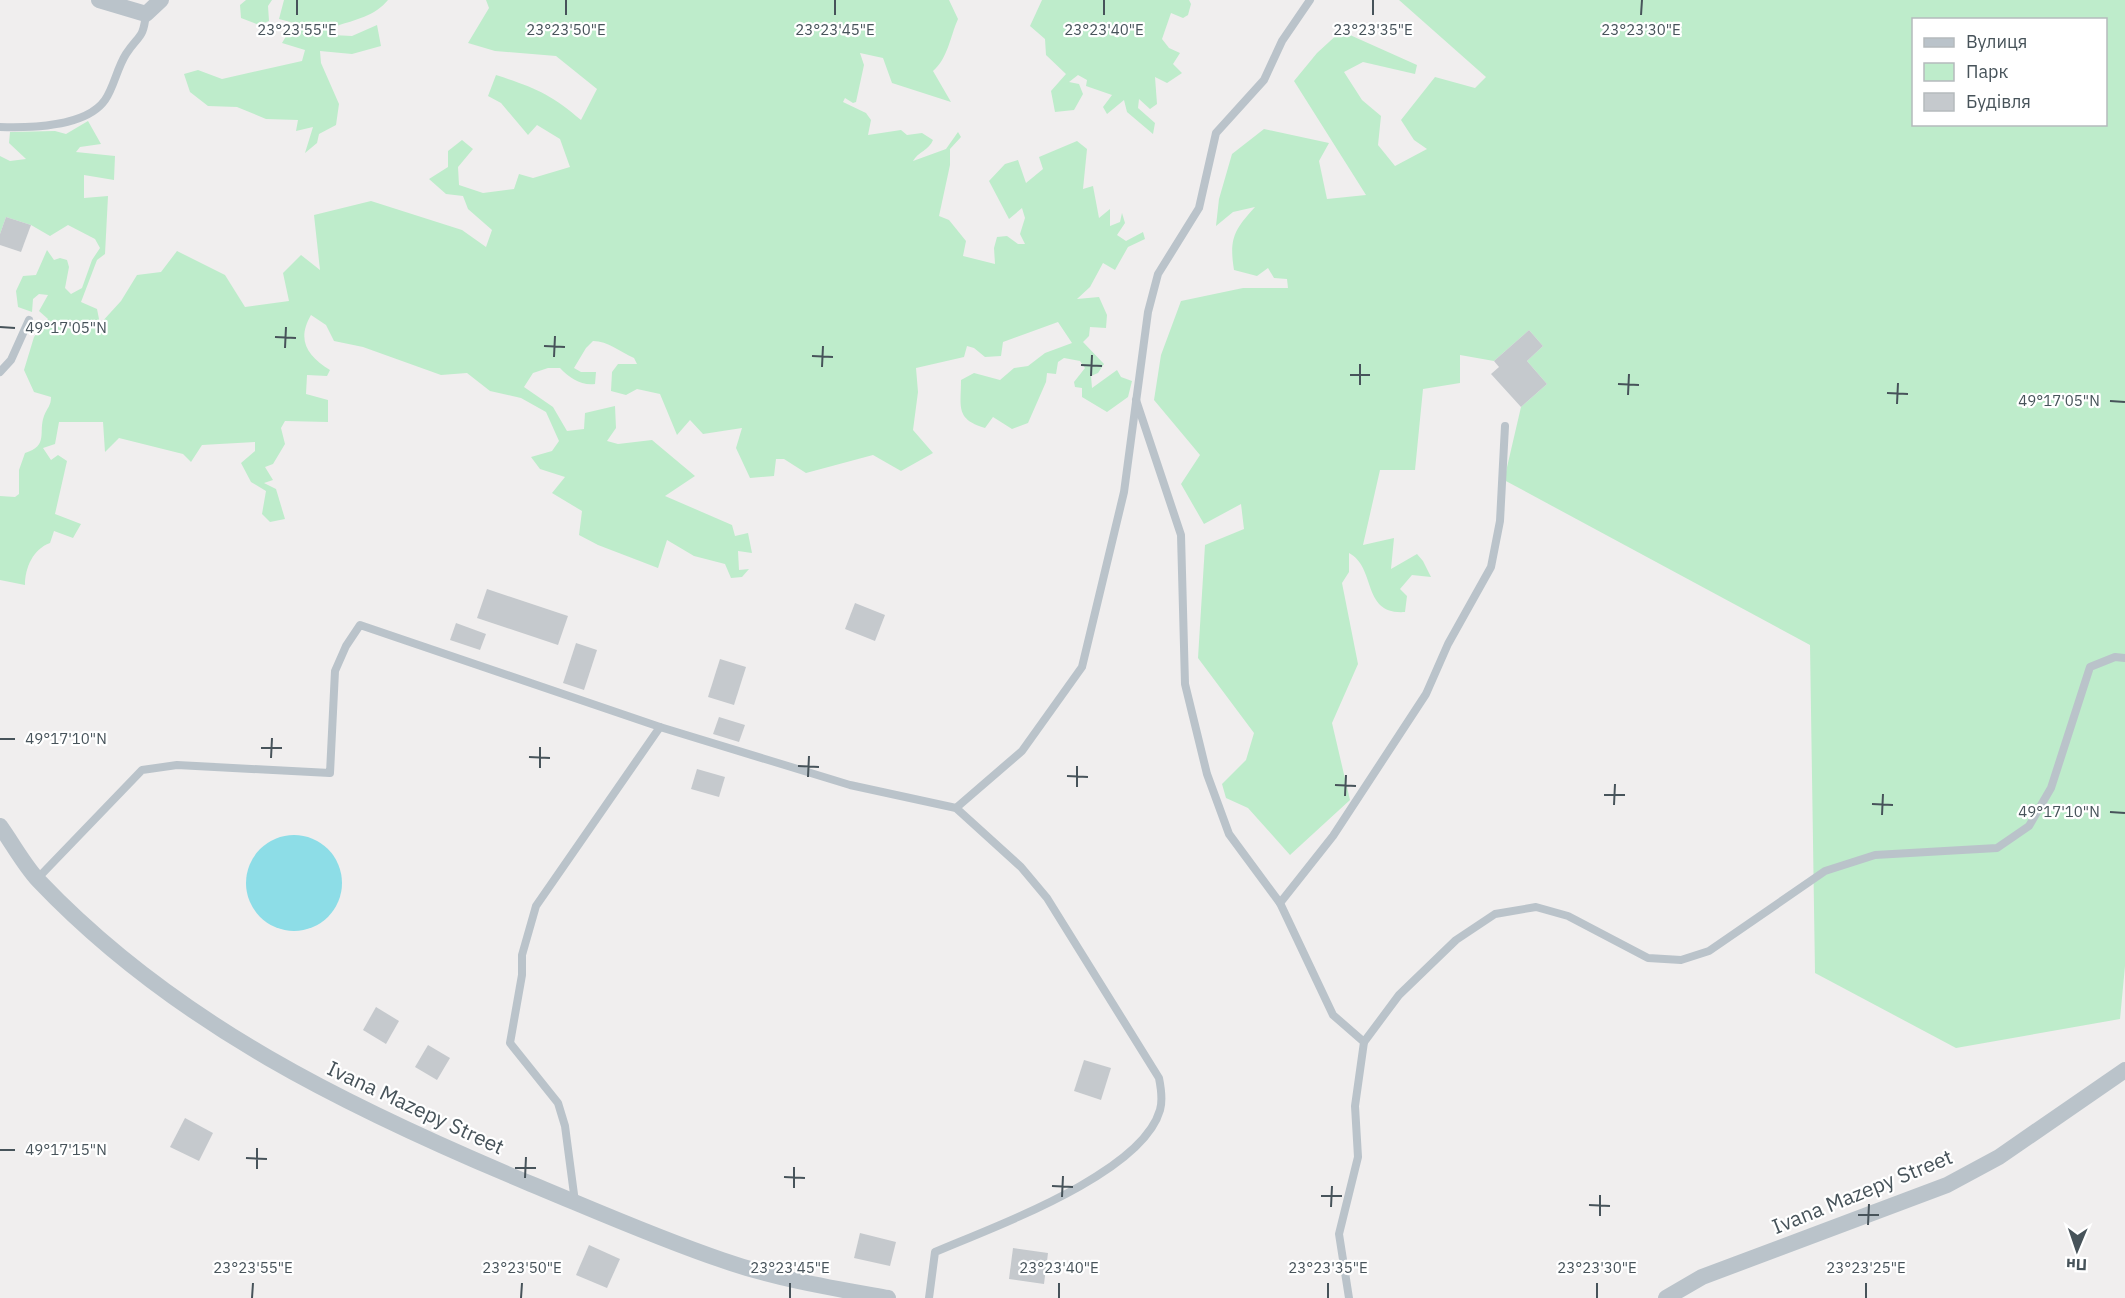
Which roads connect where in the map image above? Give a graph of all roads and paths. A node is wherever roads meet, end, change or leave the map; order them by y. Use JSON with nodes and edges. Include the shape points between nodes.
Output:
{"nodes":[{"id":1,"x":99,"y":0,"type":"edge"},
{"id":2,"x":161,"y":0,"type":"edge"},
{"id":3,"x":1310,"y":0,"type":"edge"},
{"id":4,"x":147,"y":14,"type":"junction"},
{"id":5,"x":0,"y":128,"type":"edge"},
{"id":6,"x":29,"y":320,"type":"dead end"},
{"id":7,"x":0,"y":372,"type":"edge"},
{"id":8,"x":1136,"y":400,"type":"junction"},
{"id":9,"x":1505,"y":426,"type":"dead end"},
{"id":10,"x":2125,"y":658,"type":"edge"},
{"id":11,"x":660,"y":727,"type":"junction"},
{"id":12,"x":956,"y":808,"type":"junction"},
{"id":13,"x":0,"y":826,"type":"edge"},
{"id":14,"x":37,"y":879,"type":"junction"},
{"id":15,"x":1280,"y":903,"type":"junction"},
{"id":16,"x":1364,"y":1042,"type":"junction"},
{"id":17,"x":2125,"y":1070,"type":"edge"},
{"id":18,"x":576,"y":1202,"type":"junction"},
{"id":19,"x":888,"y":1298,"type":"edge"},
{"id":20,"x":929,"y":1298,"type":"edge"},
{"id":21,"x":1349,"y":1298,"type":"edge"},
{"id":22,"x":1666,"y":1298,"type":"edge"}],
"edges":[{"from":1,"to":4,"type":"street"},
{"from":2,"to":4,"type":"street"},
{"from":3,"to":8,"type":"lane","via":[[1282,41],[1264,80],[1216,133],[1199,208],[1158,274],[1148,312]]},
{"from":4,"to":5,"type":"lane","via":[[144,34],[127,53],[104,102],[79,118],[37,129]]},
{"from":6,"to":7,"type":"lane","via":[[11,360]]},
{"from":8,"to":12,"type":"lane","via":[[1124,492],[1082,667],[1022,751]]},
{"from":8,"to":15,"type":"lane","via":[[1181,535],[1185,684],[1207,774],[1229,834]]},
{"from":9,"to":15,"type":"lane","via":[[1500,521],[1491,567],[1448,644],[1426,694],[1333,836]]},
{"from":10,"to":16,"type":"lane","via":[[2115,657],[2090,667],[2051,788],[2029,826],[1997,848],[1875,855],[1825,871],[1709,951],[1681,960],[1648,958],[1568,916],[1536,907],[1495,914],[1456,940],[1399,995]]},
{"from":11,"to":12,"type":"lane","via":[[850,785]]},
{"from":11,"to":14,"type":"lane","via":[[360,625],[345,646],[335,671],[330,773],[177,765],[142,770]]},
{"from":11,"to":18,"type":"lane","via":[[536,906],[522,955],[510,1042],[558,1103]]},
{"from":12,"to":20,"type":"lane","via":[[1021,867],[1047,898],[1152,1065],[1159,1078],[1162,1101],[1153,1125],[1128,1155],[1064,1195],[935,1252]]},
{"from":13,"to":14,"type":"street","name":"Ivana Mazepy Street"},
{"from":14,"to":18,"type":"street","name":"Ivana Mazepy Street","via":[[166,993],[296,1076],[438,1145]]},
{"from":15,"to":16,"type":"lane","via":[[1333,1015]]},
{"from":16,"to":21,"type":"lane","via":[[1355,1106],[1358,1156],[1339,1234]]},
{"from":17,"to":22,"type":"street","name":"Ivana Mazepy Street","via":[[2000,1157],[1947,1185],[1702,1277]]},
{"from":18,"to":19,"type":"street","name":"Ivana Mazepy Street","via":[[723,1261],[775,1276]]}]}
